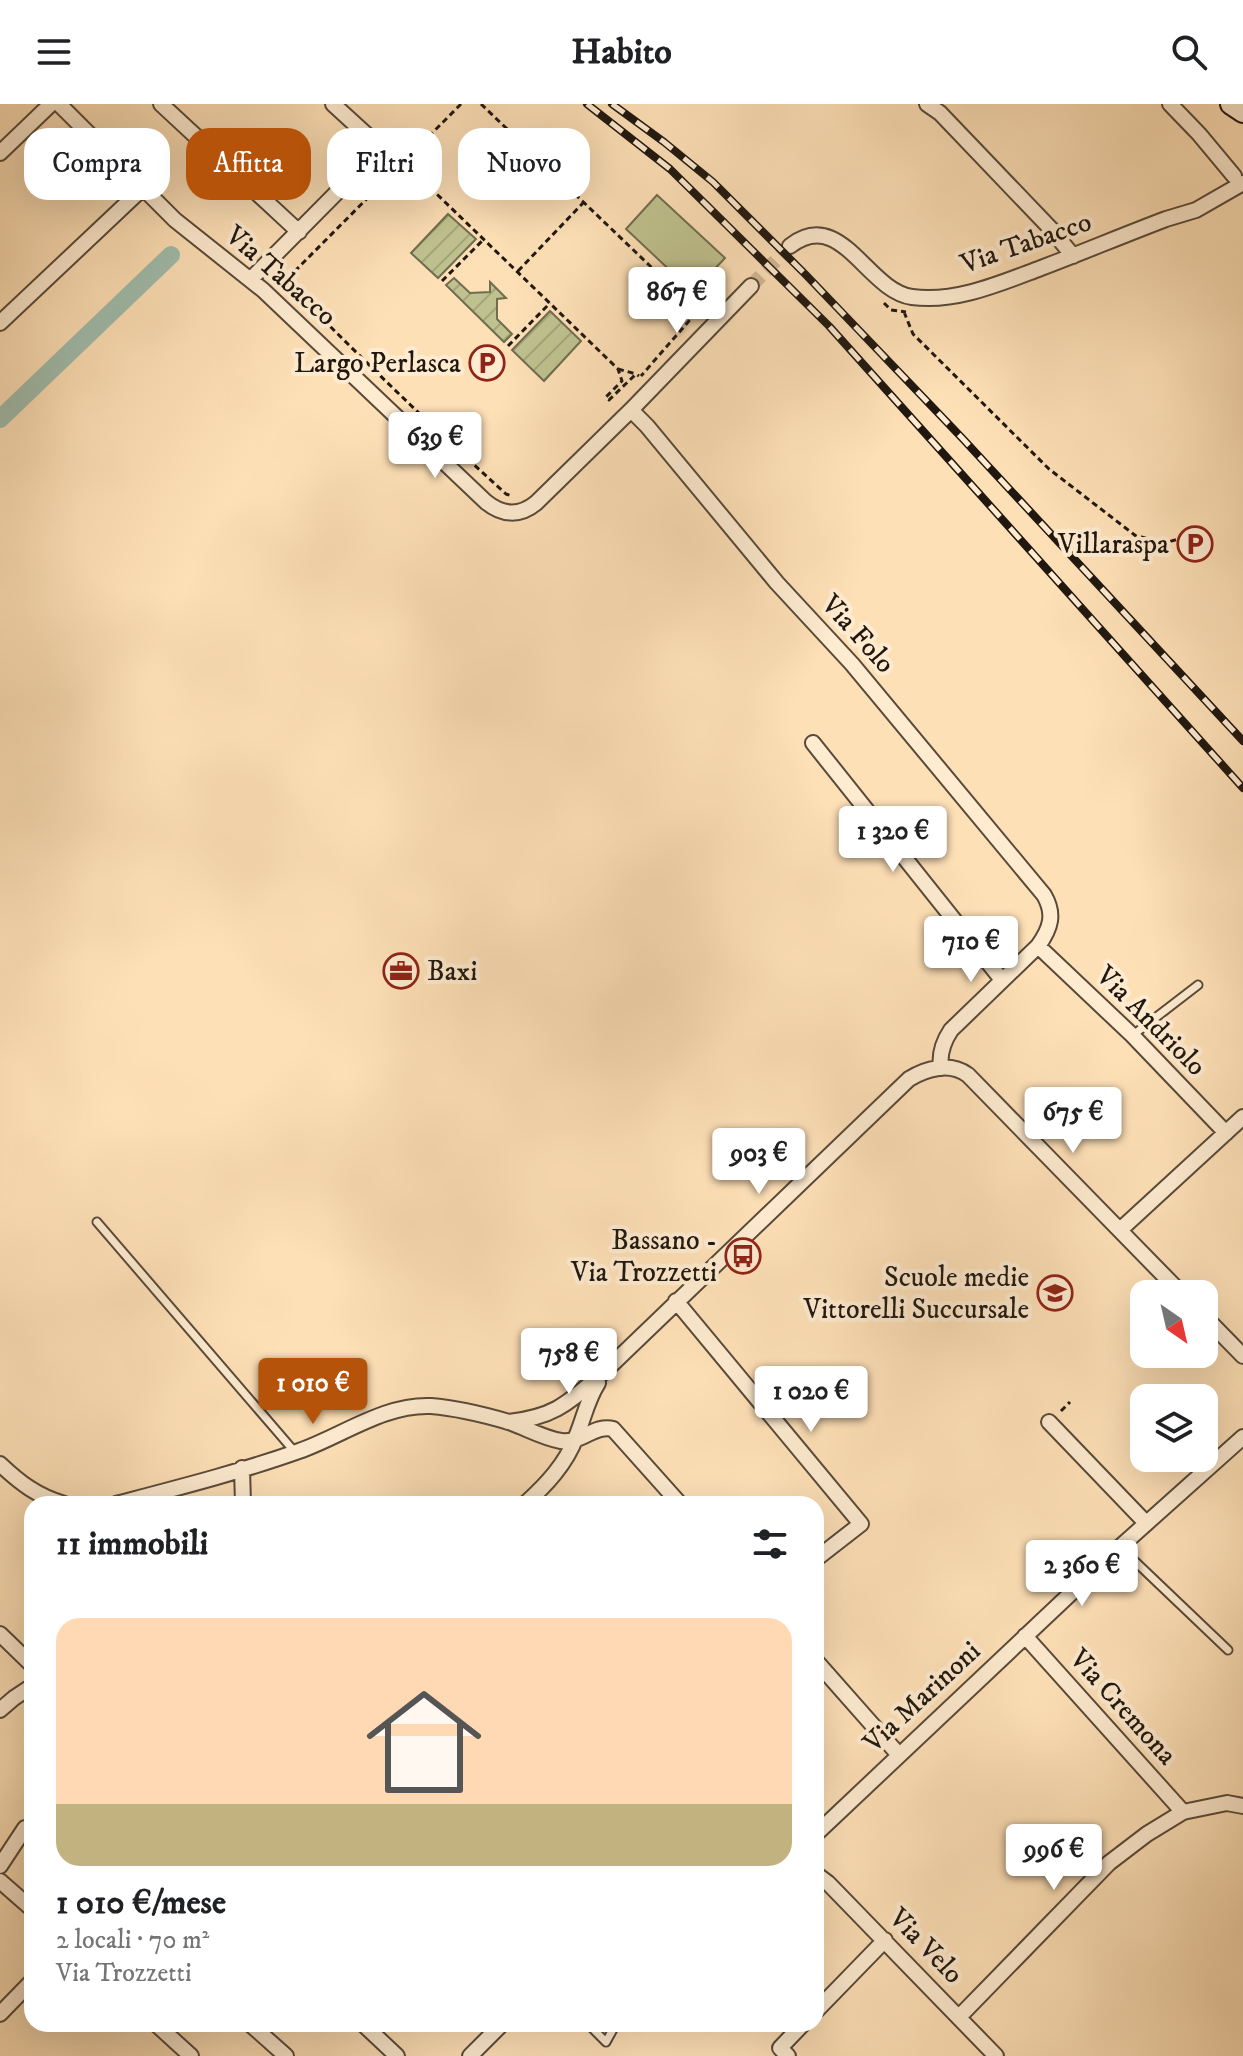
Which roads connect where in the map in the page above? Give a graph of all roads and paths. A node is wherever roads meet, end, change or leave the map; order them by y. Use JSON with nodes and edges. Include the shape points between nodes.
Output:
{"nodes":[{"id":1,"x":51,"y":104,"type":"edge"},
{"id":2,"x":59,"y":104,"type":"edge"},
{"id":3,"x":161,"y":104,"type":"edge"},
{"id":4,"x":333,"y":104,"type":"edge"},
{"id":5,"x":461,"y":104,"type":"edge"},
{"id":6,"x":481,"y":104,"type":"edge"},
{"id":7,"x":927,"y":104,"type":"edge"},
{"id":8,"x":1170,"y":104,"type":"edge"},
{"id":9,"x":1231,"y":104,"type":"edge"},
{"id":10,"x":1243,"y":112,"type":"edge"},
{"id":11,"x":83,"y":128,"type":"edge"},
{"id":12,"x":359,"y":128,"type":"edge"},
{"id":13,"x":438,"y":128,"type":"edge"},
{"id":14,"x":0,"y":153,"type":"edge"},
{"id":15,"x":1240,"y":183,"type":"edge"},
{"id":16,"x":442,"y":199,"type":"edge"},
{"id":17,"x":130,"y":200,"type":"edge"},
{"id":18,"x":155,"y":200,"type":"edge"},
{"id":19,"x":330,"y":200,"type":"edge"},
{"id":20,"x":367,"y":200,"type":"edge"},
{"id":21,"x":583,"y":203,"type":"junction"},
{"id":22,"x":299,"y":232,"type":"junction"},
{"id":23,"x":484,"y":239,"type":"junction"},
{"id":24,"x":790,"y":246,"type":"tunnel mouth"},
{"id":25,"x":1073,"y":256,"type":"junction"},
{"id":26,"x":518,"y":271,"type":"junction"},
{"id":27,"x":251,"y":279,"type":"junction"},
{"id":28,"x":442,"y":281,"type":"dead end"},
{"id":29,"x":751,"y":286,"type":"tunnel mouth"},
{"id":30,"x":550,"y":303,"type":"junction"},
{"id":31,"x":904,"y":312,"type":"dead end"},
{"id":32,"x":0,"y":323,"type":"edge"},
{"id":33,"x":508,"y":346,"type":"dead end"},
{"id":34,"x":618,"y":369,"type":"junction"},
{"id":35,"x":638,"y":375,"type":"junction"},
{"id":36,"x":628,"y":389,"type":"dead end"},
{"id":37,"x":631,"y":410,"type":"junction"},
{"id":38,"x":519,"y":497,"type":"dead end"},
{"id":39,"x":1186,"y":537,"type":"dead end"},
{"id":40,"x":813,"y":743,"type":"dead end"},
{"id":41,"x":1038,"y":946,"type":"junction"},
{"id":42,"x":1002,"y":980,"type":"junction"},
{"id":43,"x":1198,"y":985,"type":"dead end"},
{"id":44,"x":1132,"y":1035,"type":"junction"},
{"id":45,"x":941,"y":1068,"type":"junction"},
{"id":46,"x":1243,"y":1117,"type":"edge"},
{"id":47,"x":1226,"y":1133,"type":"junction"},
{"id":48,"x":97,"y":1222,"type":"dead end"},
{"id":49,"x":1120,"y":1230,"type":"junction"},
{"id":50,"x":1168,"y":1280,"type":"edge"},
{"id":51,"x":676,"y":1301,"type":"junction"},
{"id":52,"x":1218,"y":1330,"type":"edge"},
{"id":53,"x":1243,"y":1356,"type":"edge"},
{"id":54,"x":604,"y":1372,"type":"junction"},
{"id":55,"x":508,"y":1422,"type":"junction"},
{"id":56,"x":1049,"y":1422,"type":"dead end"},
{"id":57,"x":1243,"y":1437,"type":"edge"},
{"id":58,"x":576,"y":1440,"type":"junction"},
{"id":59,"x":295,"y":1453,"type":"junction"},
{"id":60,"x":0,"y":1464,"type":"edge"},
{"id":61,"x":242,"y":1468,"type":"junction"},
{"id":62,"x":41,"y":1496,"type":"edge"},
{"id":63,"x":144,"y":1496,"type":"edge"},
{"id":64,"x":243,"y":1496,"type":"edge"},
{"id":65,"x":533,"y":1496,"type":"edge"},
{"id":66,"x":673,"y":1496,"type":"edge"},
{"id":67,"x":1146,"y":1523,"type":"junction"},
{"id":68,"x":1120,"y":1547,"type":"junction"},
{"id":69,"x":824,"y":1553,"type":"edge"},
{"id":70,"x":0,"y":1634,"type":"edge"},
{"id":71,"x":1025,"y":1636,"type":"junction"},
{"id":72,"x":1228,"y":1650,"type":"dead end"},
{"id":73,"x":24,"y":1657,"type":"edge"},
{"id":74,"x":824,"y":1670,"type":"edge"},
{"id":75,"x":24,"y":1691,"type":"edge"},
{"id":76,"x":0,"y":1710,"type":"edge"},
{"id":77,"x":899,"y":1755,"type":"junction"},
{"id":78,"x":1243,"y":1806,"type":"edge"},
{"id":79,"x":1183,"y":1812,"type":"junction"},
{"id":80,"x":824,"y":1826,"type":"edge"},
{"id":81,"x":24,"y":1830,"type":"edge"},
{"id":82,"x":0,"y":1866,"type":"edge"},
{"id":83,"x":824,"y":1880,"type":"edge"},
{"id":84,"x":0,"y":1881,"type":"edge"},
{"id":85,"x":24,"y":1902,"type":"edge"},
{"id":86,"x":885,"y":1940,"type":"junction"},
{"id":87,"x":24,"y":1989,"type":"edge"},
{"id":88,"x":824,"y":2003,"type":"edge"},
{"id":89,"x":0,"y":2014,"type":"edge"},
{"id":90,"x":959,"y":2017,"type":"junction"},
{"id":91,"x":165,"y":2032,"type":"edge"},
{"id":92,"x":259,"y":2032,"type":"edge"},
{"id":93,"x":372,"y":2032,"type":"edge"},
{"id":94,"x":494,"y":2032,"type":"edge"},
{"id":95,"x":596,"y":2032,"type":"edge"},
{"id":96,"x":612,"y":2032,"type":"edge"},
{"id":97,"x":795,"y":2032,"type":"edge"},
{"id":98,"x":191,"y":2056,"type":"edge"},
{"id":99,"x":286,"y":2056,"type":"edge"},
{"id":100,"x":397,"y":2056,"type":"edge"},
{"id":101,"x":470,"y":2056,"type":"edge"},
{"id":102,"x":788,"y":2056,"type":"edge"},
{"id":103,"x":996,"y":2056,"type":"edge"}],
"edges":[{"from":1,"to":14,"type":"street"},
{"from":2,"to":11,"type":"street","name":"Via Tabacco"},
{"from":3,"to":22,"type":"street"},
{"from":4,"to":12,"type":"street"},
{"from":5,"to":13,"type":"path"},
{"from":6,"to":21,"type":"path"},
{"from":7,"to":25,"type":"street"},
{"from":8,"to":15,"type":"street"},
{"from":9,"to":10,"type":"main road"},
{"from":15,"to":25,"type":"street","name":"Via Tabacco","via":[[1196,210]]},
{"from":16,"to":23,"type":"path"},
{"from":17,"to":32,"type":"street"},
{"from":18,"to":27,"type":"street","name":"Via Tabacco"},
{"from":19,"to":22,"type":"street"},
{"from":20,"to":38,"type":"path","via":[[292,274],[290,286],[464,456],[506,494]]},
{"from":21,"to":26,"type":"path"},
{"from":21,"to":35,"type":"path","via":[[696,310]]},
{"from":22,"to":27,"type":"street"},
{"from":23,"to":26,"type":"path"},
{"from":23,"to":28,"type":"path"},
{"from":24,"to":25,"type":"street","name":"Via Tabacco","via":[[808,236],[829,237],[896,292],[938,298],[989,288]]},
{"from":26,"to":30,"type":"path"},
{"from":27,"to":37,"type":"street","name":"Via Tabacco","via":[[486,502],[503,512],[530,508]]},
{"from":29,"to":37,"type":"street","name":"Via Tabacco"},
{"from":30,"to":33,"type":"path"},
{"from":30,"to":34,"type":"path"},
{"from":31,"to":39,"type":"path","via":[[913,334],[1049,469],[1136,536],[1168,542]]},
{"from":34,"to":35,"type":"path"},
{"from":34,"to":35,"type":"path","via":[[622,381],[606,397],[609,400]]},
{"from":35,"to":36,"type":"path"},
{"from":37,"to":41,"type":"street","name":"Via Folo","via":[[1044,895],[1051,925]]},
{"from":40,"to":42,"type":"street"},
{"from":41,"to":42,"type":"street"},
{"from":41,"to":44,"type":"street","name":"Via Andriolo"},
{"from":42,"to":45,"type":"street","via":[[946,1038]]},
{"from":43,"to":44,"type":"lane"},
{"from":44,"to":47,"type":"street","name":"Via Andriolo"},
{"from":45,"to":49,"type":"street","via":[[968,1075]]},
{"from":45,"to":51,"type":"street","via":[[909,1079]]},
{"from":46,"to":47,"type":"street"},
{"from":47,"to":49,"type":"street"},
{"from":48,"to":59,"type":"lane"},
{"from":49,"to":50,"type":"street"},
{"from":51,"to":54,"type":"street"},
{"from":51,"to":69,"type":"street","via":[[861,1524]]},
{"from":52,"to":53,"type":"street"},
{"from":54,"to":55,"type":"street","via":[[550,1414]]},
{"from":54,"to":58,"type":"street","via":[[591,1393]]},
{"from":55,"to":58,"type":"street","via":[[563,1441]]},
{"from":55,"to":59,"type":"street","via":[[453,1409],[410,1407]]},
{"from":56,"to":67,"type":"street"},
{"from":57,"to":67,"type":"street","name":"Via Marinoni"},
{"from":58,"to":65,"type":"street"},
{"from":58,"to":66,"type":"street","via":[[613,1429]]},
{"from":59,"to":61,"type":"street"},
{"from":60,"to":62,"type":"street"},
{"from":61,"to":63,"type":"street"},
{"from":61,"to":64,"type":"street"},
{"from":67,"to":68,"type":"street","name":"Via Marinoni"},
{"from":68,"to":71,"type":"street","name":"Via Marinoni"},
{"from":68,"to":72,"type":"lane"},
{"from":70,"to":73,"type":"street"},
{"from":71,"to":77,"type":"street","name":"Via Marinoni"},
{"from":71,"to":79,"type":"street","name":"Via Cremona"},
{"from":74,"to":77,"type":"street"},
{"from":75,"to":76,"type":"street"},
{"from":77,"to":80,"type":"street","name":"Via Marinoni"},
{"from":78,"to":79,"type":"street","via":[[1227,1803]]},
{"from":79,"to":90,"type":"street","via":[[1109,1863]]},
{"from":81,"to":82,"type":"street"},
{"from":83,"to":86,"type":"street","name":"Via Velo"},
{"from":84,"to":85,"type":"street"},
{"from":86,"to":88,"type":"street"},
{"from":86,"to":90,"type":"street","name":"Via Velo"},
{"from":87,"to":89,"type":"street"},
{"from":90,"to":103,"type":"street","name":"Via Velo"},
{"from":91,"to":98,"type":"street"},
{"from":92,"to":99,"type":"street"},
{"from":93,"to":100,"type":"street"},
{"from":94,"to":101,"type":"street"},
{"from":95,"to":96,"type":"lane","via":[[606,2042]]},
{"from":97,"to":102,"type":"street","via":[[780,2048]]}]}
